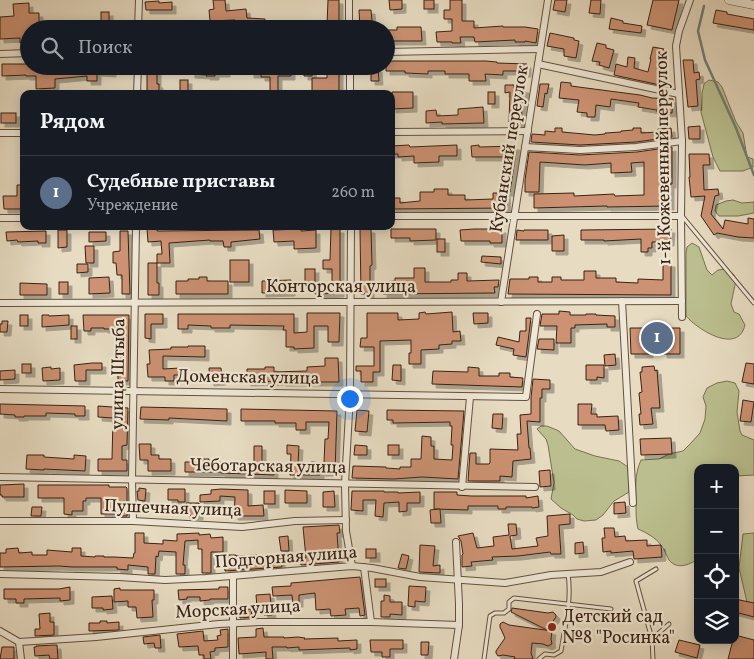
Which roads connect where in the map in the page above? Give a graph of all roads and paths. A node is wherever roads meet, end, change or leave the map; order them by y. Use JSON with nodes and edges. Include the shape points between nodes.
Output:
{"nodes":[{"id":1,"x":139,"y":0,"type":"edge"},
{"id":2,"x":349,"y":0,"type":"edge"},
{"id":3,"x":548,"y":0,"type":"edge"},
{"id":4,"x":690,"y":0,"type":"edge"},
{"id":5,"x":733,"y":0,"type":"edge"},
{"id":6,"x":754,"y":5,"type":"edge"},
{"id":7,"x":138,"y":20,"type":"edge"},
{"id":8,"x":349,"y":20,"type":"edge"},
{"id":9,"x":540,"y":49,"type":"junction"},
{"id":10,"x":395,"y":52,"type":"edge"},
{"id":11,"x":0,"y":54,"type":"edge"},
{"id":12,"x":20,"y":54,"type":"edge"},
{"id":13,"x":538,"y":64,"type":"junction"},
{"id":14,"x":138,"y":75,"type":"edge"},
{"id":15,"x":350,"y":75,"type":"edge"},
{"id":16,"x":137,"y":90,"type":"edge"},
{"id":17,"x":350,"y":90,"type":"edge"},
{"id":18,"x":679,"y":94,"type":"junction"},
{"id":19,"x":528,"y":131,"type":"junction"},
{"id":20,"x":395,"y":132,"type":"edge"},
{"id":21,"x":0,"y":133,"type":"edge"},
{"id":22,"x":20,"y":133,"type":"edge"},
{"id":23,"x":682,"y":141,"type":"junction"},
{"id":24,"x":525,"y":147,"type":"junction"},
{"id":25,"x":395,"y":216,"type":"edge"},
{"id":26,"x":514,"y":216,"type":"junction"},
{"id":27,"x":681,"y":216,"type":"junction"},
{"id":28,"x":0,"y":218,"type":"edge"},
{"id":29,"x":20,"y":218,"type":"edge"},
{"id":30,"x":136,"y":230,"type":"edge"},
{"id":31,"x":351,"y":230,"type":"edge"},
{"id":32,"x":682,"y":301,"type":"junction"},
{"id":33,"x":350,"y":302,"type":"junction"},
{"id":34,"x":501,"y":302,"type":"junction"},
{"id":35,"x":622,"y":302,"type":"junction"},
{"id":36,"x":0,"y":303,"type":"edge"},
{"id":37,"x":134,"y":303,"type":"junction"},
{"id":38,"x":754,"y":303,"type":"edge"},
{"id":39,"x":537,"y":314,"type":"dead end"},
{"id":40,"x":682,"y":317,"type":"dead end"},
{"id":41,"x":0,"y":389,"type":"edge"},
{"id":42,"x":134,"y":391,"type":"junction"},
{"id":43,"x":350,"y":395,"type":"junction"},
{"id":44,"x":470,"y":397,"type":"junction"},
{"id":45,"x":0,"y":477,"type":"edge"},
{"id":46,"x":132,"y":480,"type":"junction"},
{"id":47,"x":344,"y":484,"type":"junction"},
{"id":48,"x":462,"y":486,"type":"junction"},
{"id":49,"x":535,"y":487,"type":"dead end"},
{"id":50,"x":633,"y":503,"type":"dead end"},
{"id":51,"x":346,"y":520,"type":"junction"},
{"id":52,"x":0,"y":521,"type":"edge"},
{"id":53,"x":133,"y":521,"type":"junction"},
{"id":54,"x":456,"y":542,"type":"dead end"},
{"id":55,"x":630,"y":562,"type":"dead end"},
{"id":56,"x":352,"y":566,"type":"junction"},
{"id":57,"x":364,"y":567,"type":"junction"},
{"id":58,"x":656,"y":569,"type":"dead end"},
{"id":59,"x":0,"y":574,"type":"edge"},
{"id":60,"x":568,"y":574,"type":"junction"},
{"id":61,"x":233,"y":576,"type":"junction"},
{"id":62,"x":458,"y":579,"type":"junction"},
{"id":63,"x":568,"y":603,"type":"junction"},
{"id":64,"x":610,"y":609,"type":"dead end"},
{"id":65,"x":371,"y":622,"type":"junction"},
{"id":66,"x":233,"y":623,"type":"junction"},
{"id":67,"x":669,"y":624,"type":"dead end"},
{"id":68,"x":459,"y":625,"type":"junction"},
{"id":69,"x":0,"y":631,"type":"edge"},
{"id":70,"x":652,"y":639,"type":"junction"},
{"id":71,"x":19,"y":642,"type":"junction"},
{"id":72,"x":21,"y":659,"type":"edge"},
{"id":73,"x":233,"y":659,"type":"edge"},
{"id":74,"x":454,"y":659,"type":"edge"},
{"id":75,"x":484,"y":659,"type":"edge"},
{"id":76,"x":539,"y":659,"type":"edge"},
{"id":77,"x":653,"y":659,"type":"edge"}],
"edges":[{"from":1,"to":7,"type":"street"},
{"from":2,"to":8,"type":"street"},
{"from":3,"to":9,"type":"street","name":"Кубанский переулок"},
{"from":4,"to":18,"type":"street","name":"1-й Кожевенный переулок","via":[[676,46]]},
{"from":5,"to":6,"type":"street"},
{"from":9,"to":10,"type":"street"},
{"from":9,"to":13,"type":"street","name":"Кубанский переулок"},
{"from":11,"to":12,"type":"street"},
{"from":13,"to":18,"type":"street"},
{"from":13,"to":19,"type":"street","name":"Кубанский переулок"},
{"from":14,"to":16,"type":"street"},
{"from":15,"to":17,"type":"street"},
{"from":18,"to":23,"type":"street","name":"1-й Кожевенный переулок"},
{"from":19,"to":20,"type":"street"},
{"from":19,"to":24,"type":"street","name":"Кубанский переулок"},
{"from":21,"to":22,"type":"street"},
{"from":23,"to":24,"type":"street","via":[[580,150]]},
{"from":23,"to":27,"type":"street","name":"1-й Кожевенный переулок"},
{"from":24,"to":26,"type":"street","name":"Кубанский переулок"},
{"from":25,"to":26,"type":"street"},
{"from":26,"to":27,"type":"street"},
{"from":26,"to":34,"type":"street","name":"Кубанский переулок"},
{"from":27,"to":32,"type":"street","name":"1-й Кожевенный переулок"},
{"from":27,"to":38,"type":"lane"},
{"from":28,"to":29,"type":"street"},
{"from":30,"to":37,"type":"street","name":"улица Штыба"},
{"from":31,"to":33,"type":"street"},
{"from":32,"to":35,"type":"street","name":"Конторская улица"},
{"from":32,"to":40,"type":"street","name":"1-й Кожевенный переулок"},
{"from":33,"to":34,"type":"street","name":"Конторская улица"},
{"from":33,"to":37,"type":"street","name":"Конторская улица"},
{"from":33,"to":43,"type":"street"},
{"from":34,"to":35,"type":"street","name":"Конторская улица"},
{"from":35,"to":50,"type":"street"},
{"from":36,"to":37,"type":"street","name":"Конторская улица"},
{"from":37,"to":42,"type":"street","name":"улица Штыба"},
{"from":39,"to":44,"type":"street","name":"Доменская улица","via":[[526,398]]},
{"from":41,"to":42,"type":"street","name":"Доменская улица"},
{"from":42,"to":43,"type":"street","name":"Доменская улица"},
{"from":42,"to":46,"type":"street","name":"улица Штыба"},
{"from":43,"to":44,"type":"street","name":"Доменская улица"},
{"from":43,"to":47,"type":"street"},
{"from":44,"to":48,"type":"street"},
{"from":45,"to":46,"type":"street","name":"Чеботарская улица"},
{"from":46,"to":47,"type":"street","name":"Чеботарская улица"},
{"from":46,"to":53,"type":"street","name":"улица Штыба"},
{"from":47,"to":48,"type":"street","name":"Чеботарская улица"},
{"from":47,"to":51,"type":"street"},
{"from":48,"to":49,"type":"street","name":"Чеботарская улица"},
{"from":51,"to":53,"type":"street","name":"Пушечная улица","via":[[242,527]]},
{"from":51,"to":56,"type":"street"},
{"from":52,"to":53,"type":"street","name":"Пушечная улица"},
{"from":54,"to":62,"type":"street"},
{"from":55,"to":60,"type":"street","name":"Подгорная улица","via":[[601,572]]},
{"from":56,"to":57,"type":"street","name":"Подгорная улица"},
{"from":56,"to":61,"type":"street","name":"Подгорная улица"},
{"from":57,"to":62,"type":"street","name":"Подгорная улица","via":[[420,577]]},
{"from":57,"to":65,"type":"street"},
{"from":58,"to":70,"type":"lane","via":[[636,581]]},
{"from":59,"to":61,"type":"street","name":"Подгорная улица","via":[[165,580]]},
{"from":60,"to":62,"type":"street","name":"Подгорная улица","via":[[505,583]]},
{"from":60,"to":63,"type":"lane"},
{"from":61,"to":66,"type":"street"},
{"from":62,"to":68,"type":"street"},
{"from":63,"to":64,"type":"lane"},
{"from":63,"to":75,"type":"lane","via":[[514,598],[504,613],[490,616]]},
{"from":63,"to":76,"type":"lane","via":[[561,651],[554,655],[545,654]]},
{"from":65,"to":66,"type":"street","name":"Морская улица"},
{"from":65,"to":68,"type":"street","name":"Морская улица"},
{"from":66,"to":71,"type":"street","name":"Морская улица"},
{"from":66,"to":73,"type":"street"},
{"from":67,"to":70,"type":"lane"},
{"from":68,"to":74,"type":"street"},
{"from":69,"to":71,"type":"street"},
{"from":70,"to":77,"type":"lane"},
{"from":71,"to":72,"type":"street"}]}
